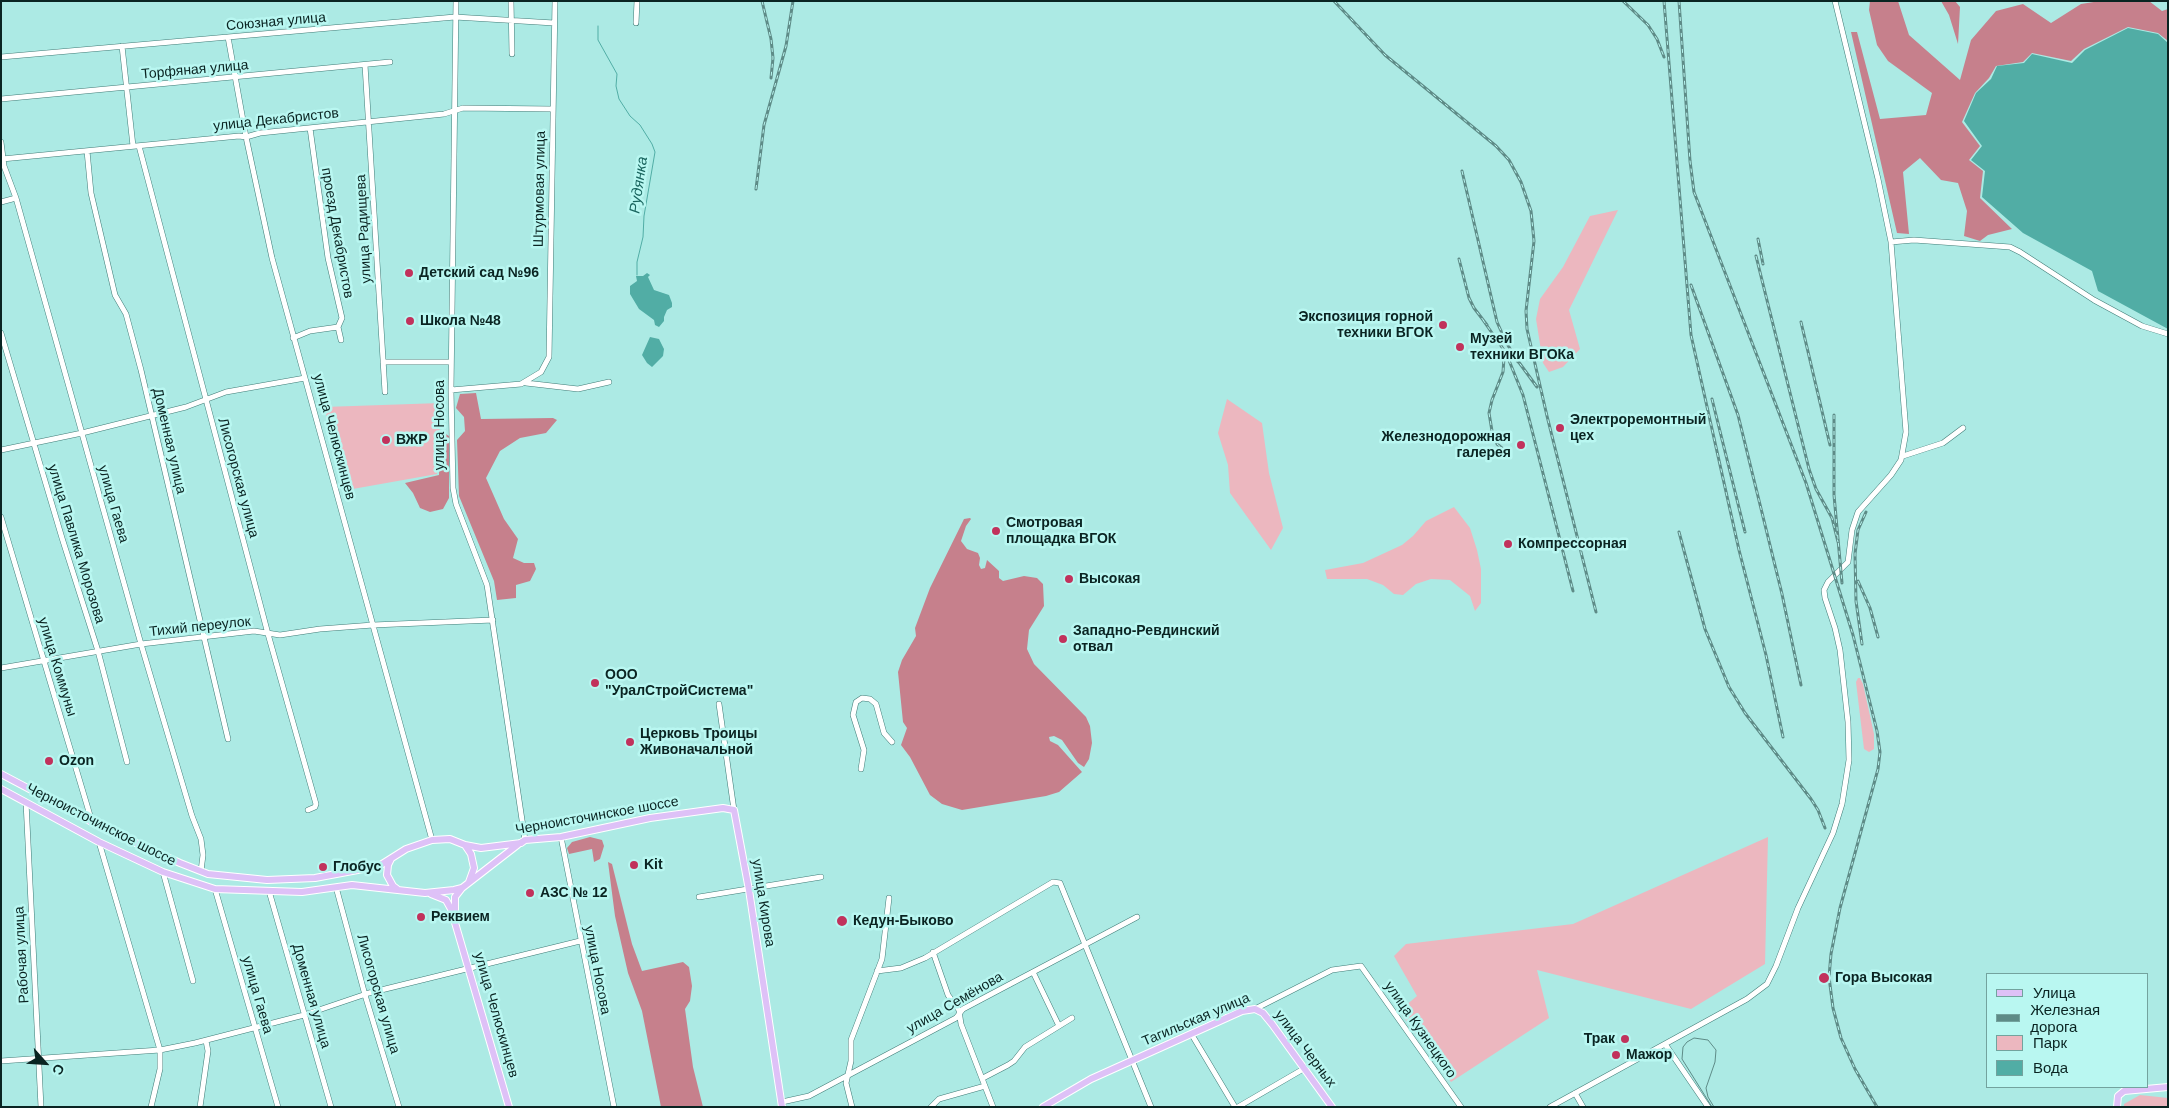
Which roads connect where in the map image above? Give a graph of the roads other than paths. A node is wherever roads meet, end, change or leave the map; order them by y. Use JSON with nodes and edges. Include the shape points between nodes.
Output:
{"nodes":[{"id":1,"x":456,"y":1,"type":"edge"},
{"id":2,"x":511,"y":1,"type":"edge"},
{"id":3,"x":555,"y":1,"type":"edge"},
{"id":4,"x":637,"y":1,"type":"edge"},
{"id":5,"x":1835,"y":1,"type":"edge"},
{"id":6,"x":455,"y":17,"type":"junction"},
{"id":7,"x":511,"y":20,"type":"junction"},
{"id":8,"x":554,"y":23,"type":"junction"},
{"id":9,"x":636,"y":23,"type":"dead end"},
{"id":10,"x":228,"y":37,"type":"junction"},
{"id":11,"x":122,"y":46,"type":"junction"},
{"id":12,"x":512,"y":54,"type":"dead end"},
{"id":13,"x":1,"y":57,"type":"edge"},
{"id":14,"x":390,"y":62,"type":"dead end"},
{"id":15,"x":365,"y":65,"type":"junction"},
{"id":16,"x":236,"y":77,"type":"junction"},
{"id":17,"x":127,"y":87,"type":"junction"},
{"id":18,"x":1,"y":99,"type":"edge"},
{"id":19,"x":552,"y":109,"type":"junction"},
{"id":20,"x":454,"y":110,"type":"junction"},
{"id":21,"x":369,"y":122,"type":"junction"},
{"id":22,"x":310,"y":128,"type":"junction"},
{"id":23,"x":246,"y":137,"type":"junction"},
{"id":24,"x":1,"y":142,"type":"edge"},
{"id":25,"x":136,"y":146,"type":"junction"},
{"id":26,"x":87,"y":151,"type":"junction"},
{"id":27,"x":2,"y":159,"type":"edge"},
{"id":28,"x":16,"y":198,"type":"junction"},
{"id":29,"x":1,"y":202,"type":"edge"},
{"id":30,"x":1891,"y":242,"type":"junction"},
{"id":31,"x":338,"y":327,"type":"junction"},
{"id":32,"x":1,"y":333,"type":"edge"},
{"id":33,"x":2168,"y":334,"type":"edge"},
{"id":34,"x":293,"y":338,"type":"junction"},
{"id":35,"x":341,"y":340,"type":"dead end"},
{"id":36,"x":383,"y":362,"type":"junction"},
{"id":37,"x":452,"y":362,"type":"junction"},
{"id":38,"x":305,"y":378,"type":"junction"},
{"id":39,"x":526,"y":382,"type":"junction"},
{"id":40,"x":609,"y":382,"type":"dead end"},
{"id":41,"x":451,"y":390,"type":"junction"},
{"id":42,"x":385,"y":392,"type":"dead end"},
{"id":43,"x":206,"y":400,"type":"junction"},
{"id":44,"x":150,"y":416,"type":"junction"},
{"id":45,"x":1963,"y":428,"type":"dead end"},
{"id":46,"x":82,"y":433,"type":"junction"},
{"id":47,"x":34,"y":444,"type":"junction"},
{"id":48,"x":1,"y":450,"type":"edge"},
{"id":49,"x":1903,"y":456,"type":"junction"},
{"id":50,"x":1,"y":517,"type":"edge"},
{"id":51,"x":493,"y":620,"type":"junction"},
{"id":52,"x":373,"y":625,"type":"junction"},
{"id":53,"x":268,"y":634,"type":"junction"},
{"id":54,"x":204,"y":637,"type":"junction"},
{"id":55,"x":141,"y":644,"type":"junction"},
{"id":56,"x":98,"y":651,"type":"junction"},
{"id":57,"x":44,"y":660,"type":"junction"},
{"id":58,"x":1,"y":668,"type":"edge"},
{"id":59,"x":719,"y":704,"type":"dead end"},
{"id":60,"x":228,"y":739,"type":"dead end"},
{"id":61,"x":892,"y":742,"type":"dead end"},
{"id":62,"x":127,"y":762,"type":"dead end"},
{"id":63,"x":861,"y":769,"type":"dead end"},
{"id":64,"x":1,"y":774,"type":"edge"},
{"id":65,"x":1,"y":788,"type":"edge"},
{"id":66,"x":26,"y":802,"type":"junction"},
{"id":67,"x":308,"y":810,"type":"dead end"},
{"id":68,"x":734,"y":810,"type":"junction"},
{"id":69,"x":95,"y":824,"type":"junction"},
{"id":70,"x":561,"y":837,"type":"junction"},
{"id":71,"x":92,"y":838,"type":"junction"},
{"id":72,"x":432,"y":840,"type":"junction"},
{"id":73,"x":99,"y":842,"type":"junction"},
{"id":74,"x":523,"y":842,"type":"junction"},
{"id":75,"x":465,"y":844,"type":"junction"},
{"id":76,"x":393,"y":856,"type":"junction"},
{"id":77,"x":201,"y":871,"type":"junction"},
{"id":78,"x":163,"y":872,"type":"junction"},
{"id":79,"x":821,"y":877,"type":"dead end"},
{"id":80,"x":468,"y":883,"type":"junction"},
{"id":81,"x":336,"y":886,"type":"junction"},
{"id":82,"x":462,"y":888,"type":"junction"},
{"id":83,"x":215,"y":889,"type":"junction"},
{"id":84,"x":398,"y":889,"type":"junction"},
{"id":85,"x":749,"y":890,"type":"junction"},
{"id":86,"x":269,"y":891,"type":"junction"},
{"id":87,"x":425,"y":893,"type":"junction"},
{"id":88,"x":699,"y":897,"type":"dead end"},
{"id":89,"x":889,"y":898,"type":"dead end"},
{"id":90,"x":1137,"y":917,"type":"dead end"},
{"id":91,"x":459,"y":931,"type":"junction"},
{"id":92,"x":580,"y":942,"type":"junction"},
{"id":93,"x":1086,"y":943,"type":"junction"},
{"id":94,"x":933,"y":952,"type":"junction"},
{"id":95,"x":1361,"y":966,"type":"joint"},
{"id":96,"x":469,"y":967,"type":"junction"},
{"id":97,"x":878,"y":971,"type":"junction"},
{"id":98,"x":1033,"y":972,"type":"junction"},
{"id":99,"x":194,"y":981,"type":"dead end"},
{"id":100,"x":365,"y":995,"type":"junction"},
{"id":101,"x":1255,"y":1009,"type":"junction"},
{"id":102,"x":959,"y":1014,"type":"junction"},
{"id":103,"x":304,"y":1015,"type":"junction"},
{"id":104,"x":1072,"y":1018,"type":"dead end"},
{"id":105,"x":1059,"y":1026,"type":"junction"},
{"id":106,"x":255,"y":1029,"type":"junction"},
{"id":107,"x":1192,"y":1035,"type":"junction"},
{"id":108,"x":206,"y":1041,"type":"junction"},
{"id":109,"x":1665,"y":1044,"type":"junction"},
{"id":110,"x":160,"y":1050,"type":"junction"},
{"id":111,"x":39,"y":1058,"type":"junction"},
{"id":112,"x":1,"y":1060,"type":"edge"},
{"id":113,"x":1133,"y":1061,"type":"junction"},
{"id":114,"x":1305,"y":1068,"type":"junction"},
{"id":115,"x":847,"y":1075,"type":"junction"},
{"id":116,"x":983,"y":1078,"type":"junction"},
{"id":117,"x":985,"y":1086,"type":"junction"},
{"id":118,"x":2168,"y":1087,"type":"edge"},
{"id":119,"x":1575,"y":1093,"type":"junction"},
{"id":120,"x":782,"y":1104,"type":"edge"},
{"id":121,"x":41,"y":1107,"type":"edge"},
{"id":122,"x":151,"y":1107,"type":"edge"},
{"id":123,"x":200,"y":1107,"type":"edge"},
{"id":124,"x":278,"y":1107,"type":"edge"},
{"id":125,"x":331,"y":1107,"type":"edge"},
{"id":126,"x":400,"y":1107,"type":"edge"},
{"id":127,"x":509,"y":1107,"type":"edge"},
{"id":128,"x":614,"y":1107,"type":"edge"},
{"id":129,"x":852,"y":1107,"type":"edge"},
{"id":130,"x":931,"y":1107,"type":"edge"},
{"id":131,"x":993,"y":1107,"type":"edge"},
{"id":132,"x":1043,"y":1107,"type":"edge"},
{"id":133,"x":1151,"y":1107,"type":"edge"},
{"id":134,"x":1237,"y":1107,"type":"edge"},
{"id":135,"x":1332,"y":1107,"type":"edge"},
{"id":136,"x":1461,"y":1107,"type":"edge"},
{"id":137,"x":1550,"y":1107,"type":"edge"},
{"id":138,"x":1584,"y":1107,"type":"edge"},
{"id":139,"x":1708,"y":1107,"type":"edge"},
{"id":140,"x":2117,"y":1107,"type":"edge"}],
"edges":[{"from":1,"to":6,"type":"street","name":"улица Носова"},
{"from":2,"to":7,"type":"street"},
{"from":3,"to":8,"type":"street","name":"Штурмовая улица"},
{"from":4,"to":9,"type":"street"},
{"from":5,"to":30,"type":"street"},
{"from":6,"to":7,"type":"street","name":"Союзная улица"},
{"from":6,"to":10,"type":"street","name":"Союзная улица"},
{"from":6,"to":20,"type":"street","name":"улица Носова"},
{"from":7,"to":8,"type":"street","name":"Союзная улица"},
{"from":7,"to":12,"type":"street"},
{"from":8,"to":19,"type":"street","name":"Штурмовая улица"},
{"from":10,"to":11,"type":"street","name":"Союзная улица"},
{"from":10,"to":16,"type":"street","name":"улица Челюскинцев"},
{"from":11,"to":13,"type":"street","name":"Союзная улица"},
{"from":11,"to":17,"type":"street","name":"Лисогорская улица"},
{"from":14,"to":15,"type":"street","name":"Торфяная улица"},
{"from":15,"to":16,"type":"street","name":"Торфяная улица"},
{"from":15,"to":21,"type":"street","name":"улица Радищева"},
{"from":16,"to":17,"type":"street","name":"Торфяная улица"},
{"from":16,"to":23,"type":"street","name":"улица Челюскинцев"},
{"from":17,"to":18,"type":"street","name":"Торфяная улица"},
{"from":17,"to":25,"type":"street","name":"Лисогорская улица"},
{"from":19,"to":20,"type":"street","name":"улица Декабристов"},
{"from":19,"to":39,"type":"street","name":"Штурмовая улица","via":[[550,350],[541,372]]},
{"from":20,"to":21,"type":"street","name":"улица Декабристов","via":[[444,114]]},
{"from":20,"to":37,"type":"street","name":"улица Носова"},
{"from":21,"to":22,"type":"street","name":"улица Декабристов"},
{"from":21,"to":36,"type":"street","name":"улица Радищева"},
{"from":22,"to":23,"type":"street","name":"улица Декабристов"},
{"from":22,"to":31,"type":"street","name":"проезд Декабристов","via":[[328,258],[342,318]]},
{"from":23,"to":25,"type":"street","name":"улица Декабристов"},
{"from":23,"to":34,"type":"street","name":"улица Челюскинцев"},
{"from":24,"to":27,"type":"street","name":"улица Гаева"},
{"from":25,"to":26,"type":"street","name":"улица Декабристов"},
{"from":25,"to":43,"type":"street","name":"Лисогорская улица"},
{"from":26,"to":27,"type":"street","name":"улица Декабристов"},
{"from":26,"to":44,"type":"street","name":"Доменная улица","via":[[92,194],[115,295],[126,314]]},
{"from":27,"to":28,"type":"street","name":"улица Гаева"},
{"from":28,"to":29,"type":"street"},
{"from":28,"to":46,"type":"street","name":"улица Гаева"},
{"from":30,"to":33,"type":"street","via":[[1914,240],[2010,247],[2094,300],[2142,326]]},
{"from":30,"to":49,"type":"street","via":[[1906,409]]},
{"from":31,"to":34,"type":"street","via":[[310,331]]},
{"from":31,"to":35,"type":"street","name":"проезд Декабристов"},
{"from":32,"to":47,"type":"street","name":"улица Павлика Морозова"},
{"from":34,"to":38,"type":"street","name":"улица Челюскинцев"},
{"from":36,"to":37,"type":"street"},
{"from":36,"to":42,"type":"street","name":"улица Радищева"},
{"from":37,"to":41,"type":"street","name":"улица Носова"},
{"from":38,"to":43,"type":"street","via":[[226,392]]},
{"from":38,"to":52,"type":"street","name":"улица Челюскинцев"},
{"from":39,"to":40,"type":"street","via":[[578,389]]},
{"from":39,"to":41,"type":"street"},
{"from":41,"to":51,"type":"street","name":"улица Носова","via":[[454,497],[483,572]]},
{"from":43,"to":44,"type":"street"},
{"from":43,"to":53,"type":"street","name":"Лисогорская улица"},
{"from":44,"to":46,"type":"street"},
{"from":44,"to":54,"type":"street","name":"Доменная улица"},
{"from":45,"to":49,"type":"street","via":[[1943,443]]},
{"from":46,"to":47,"type":"street"},
{"from":46,"to":55,"type":"street","name":"улица Гаева"},
{"from":47,"to":48,"type":"street"},
{"from":47,"to":56,"type":"street","name":"улица Павлика Морозова"},
{"from":49,"to":109,"type":"street","via":[[1895,470],[1858,512],[1848,562],[1824,590],[1840,650],[1848,722],[1847,781],[1833,833],[1767,984],[1747,999]]},
{"from":50,"to":57,"type":"street","name":"улица Коммуны"},
{"from":51,"to":52,"type":"street","name":"Тихий переулок"},
{"from":51,"to":74,"type":"street","name":"улица Носова"},
{"from":52,"to":53,"type":"street","name":"Тихий переулок"},
{"from":52,"to":72,"type":"street","name":"улица Челюскинцев"},
{"from":53,"to":54,"type":"street","name":"Тихий переулок","via":[[254,631]]},
{"from":53,"to":67,"type":"street","name":"Лисогорская улица","via":[[316,804],[315,808]]},
{"from":54,"to":55,"type":"street","name":"Тихий переулок"},
{"from":54,"to":60,"type":"street","name":"Доменная улица"},
{"from":55,"to":56,"type":"street","name":"Тихий переулок"},
{"from":55,"to":77,"type":"street","name":"улица Гаева","via":[[201,839]]},
{"from":56,"to":57,"type":"street","name":"Тихий переулок"},
{"from":56,"to":62,"type":"street","name":"улица Павлика Морозова"},
{"from":57,"to":58,"type":"street","name":"Тихий переулок"},
{"from":57,"to":69,"type":"street","name":"улица Коммуны"},
{"from":59,"to":68,"type":"street","name":"улица Кирова"},
{"from":61,"to":63,"type":"street","via":[[884,733],[876,704],[862,698],[856,702],[853,715],[864,750]]},
{"from":64,"to":69,"type":"main road","name":"Черноисточинское шоссе"},
{"from":65,"to":66,"type":"main road","name":"Черноисточинское шоссе"},
{"from":66,"to":71,"type":"main road","name":"Черноисточинское шоссе"},
{"from":66,"to":111,"type":"street","name":"Рабочая улица"},
{"from":68,"to":70,"type":"main road","name":"Черноисточинское шоссе","via":[[723,808],[650,818]]},
{"from":68,"to":85,"type":"main road","name":"улица Кирова"},
{"from":69,"to":71,"type":"main road"},
{"from":69,"to":77,"type":"main road","name":"Черноисточинское шоссе"},
{"from":70,"to":74,"type":"main road","name":"Черноисточинское шоссе"},
{"from":70,"to":92,"type":"street","name":"улица Носова"},
{"from":71,"to":73,"type":"main road","name":"Черноисточинское шоссе"},
{"from":72,"to":75,"type":"main road","via":[[450,839]]},
{"from":72,"to":76,"type":"main road"},
{"from":73,"to":78,"type":"main road","name":"Черноисточинское шоссе"},
{"from":73,"to":110,"type":"street"},
{"from":74,"to":75,"type":"main road","name":"Черноисточинское шоссе","via":[[481,848]]},
{"from":74,"to":80,"type":"main road"},
{"from":75,"to":80,"type":"main road","via":[[474,863]]},
{"from":76,"to":77,"type":"main road","name":"Черноисточинское шоссе","via":[[379,866],[302,880],[242,879]]},
{"from":76,"to":84,"type":"main road","via":[[387,875],[392,886]]},
{"from":78,"to":83,"type":"main road","name":"Черноисточинское шоссе"},
{"from":78,"to":99,"type":"street"},
{"from":79,"to":85,"type":"street"},
{"from":80,"to":82,"type":"main road"},
{"from":81,"to":84,"type":"main road","name":"Черноисточинское шоссе","via":[[352,884]]},
{"from":81,"to":86,"type":"main road","name":"Черноисточинское шоссе","via":[[302,892]]},
{"from":81,"to":100,"type":"street","name":"Лисогорская улица"},
{"from":82,"to":87,"type":"main road"},
{"from":82,"to":91,"type":"main road","name":"улица Челюскинцев","via":[[454,904]]},
{"from":83,"to":86,"type":"main road","name":"Черноисточинское шоссе"},
{"from":83,"to":106,"type":"street","name":"улица Гаева"},
{"from":84,"to":87,"type":"main road"},
{"from":85,"to":88,"type":"street"},
{"from":85,"to":120,"type":"main road","name":"улица Кирова"},
{"from":86,"to":103,"type":"street","name":"Доменная улица"},
{"from":87,"to":91,"type":"main road","name":"улица Челюскинцев","via":[[446,900]]},
{"from":89,"to":97,"type":"street","via":[[884,953]]},
{"from":90,"to":93,"type":"street","name":"улица Семёнова"},
{"from":91,"to":96,"type":"main road","name":"улица Челюскинцев"},
{"from":92,"to":96,"type":"street"},
{"from":92,"to":128,"type":"street","name":"улица Носова"},
{"from":93,"to":94,"type":"street","via":[[1063,886],[1056,881]]},
{"from":93,"to":98,"type":"street","name":"улица Семёнова"},
{"from":93,"to":113,"type":"street"},
{"from":94,"to":97,"type":"street","via":[[909,966]]},
{"from":94,"to":102,"type":"street","via":[[948,995]]},
{"from":95,"to":101,"type":"street","name":"Тагильская улица","via":[[1332,970]]},
{"from":95,"to":136,"type":"street","name":"улица Кузнецкого"},
{"from":96,"to":100,"type":"street"},
{"from":96,"to":127,"type":"main road","name":"улица Челюскинцев"},
{"from":97,"to":115,"type":"street","via":[[852,1036]]},
{"from":98,"to":102,"type":"street","name":"улица Семёнова"},
{"from":98,"to":105,"type":"street"},
{"from":100,"to":103,"type":"street"},
{"from":100,"to":126,"type":"street","name":"Лисогорская улица"},
{"from":101,"to":107,"type":"main road","name":"Тагильская улица","via":[[1242,1011]]},
{"from":101,"to":114,"type":"main road","name":"улица Черных","via":[[1265,1015]]},
{"from":102,"to":115,"type":"street","name":"улица Семёнова"},
{"from":102,"to":116,"type":"street"},
{"from":103,"to":106,"type":"street"},
{"from":103,"to":125,"type":"street","name":"Доменная улица"},
{"from":104,"to":105,"type":"street"},
{"from":105,"to":116,"type":"street","via":[[1025,1047],[1014,1061]]},
{"from":106,"to":108,"type":"street"},
{"from":106,"to":124,"type":"street","name":"улица Гаева"},
{"from":107,"to":113,"type":"main road","name":"Тагильская улица"},
{"from":107,"to":134,"type":"street"},
{"from":108,"to":110,"type":"street"},
{"from":108,"to":123,"type":"street","via":[[208,1051]]},
{"from":109,"to":119,"type":"street"},
{"from":109,"to":139,"type":"street"},
{"from":110,"to":111,"type":"street"},
{"from":110,"to":122,"type":"street","via":[[160,1069]]},
{"from":111,"to":112,"type":"street"},
{"from":111,"to":121,"type":"street","name":"Рабочая улица"},
{"from":113,"to":132,"type":"main road","name":"Тагильская улица","via":[[1078,1086]]},
{"from":113,"to":133,"type":"street"},
{"from":114,"to":134,"type":"street"},
{"from":114,"to":135,"type":"main road","name":"улица Черных"},
{"from":115,"to":120,"type":"street","name":"улица Семёнова","via":[[809,1096]]},
{"from":115,"to":129,"type":"street","via":[[846,1085]]},
{"from":116,"to":117,"type":"street"},
{"from":117,"to":130,"type":"street","via":[[939,1099]]},
{"from":117,"to":131,"type":"street"},
{"from":118,"to":140,"type":"main road","via":[[2124,1091],[2118,1096]]},
{"from":119,"to":137,"type":"street"},
{"from":119,"to":138,"type":"street"}]}
